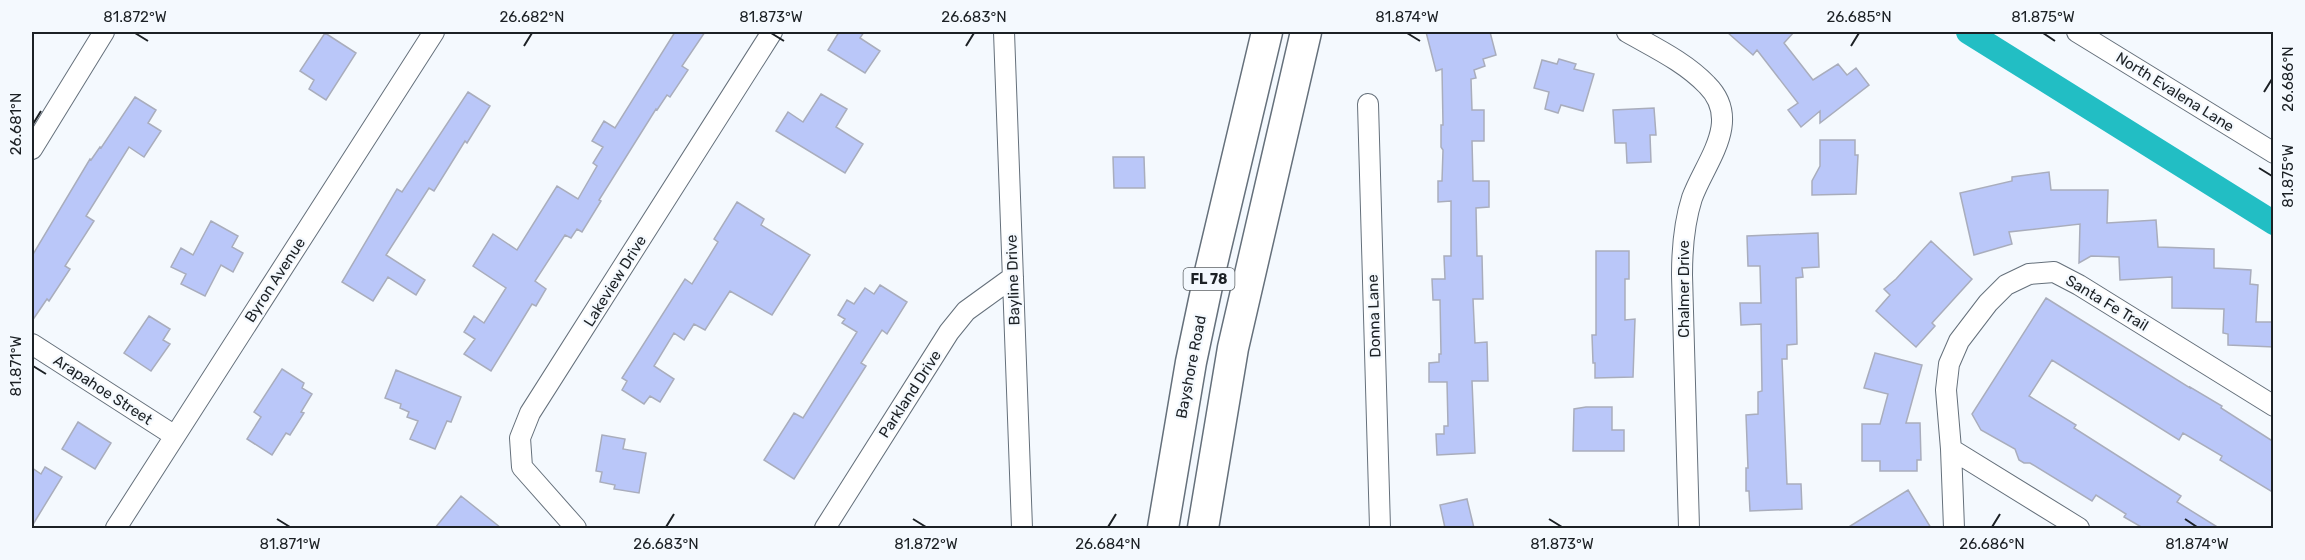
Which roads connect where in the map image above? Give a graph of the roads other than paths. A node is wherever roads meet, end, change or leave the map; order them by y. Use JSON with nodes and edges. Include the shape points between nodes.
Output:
{"nodes":[{"id":1,"x":104,"y":32,"type":"edge"},
{"id":2,"x":434,"y":32,"type":"edge"},
{"id":3,"x":772,"y":32,"type":"edge"},
{"id":4,"x":1004,"y":32,"type":"edge"},
{"id":5,"x":1267,"y":32,"type":"edge"},
{"id":6,"x":1306,"y":32,"type":"edge"},
{"id":7,"x":1628,"y":32,"type":"edge"},
{"id":8,"x":2076,"y":32,"type":"edge"},
{"id":9,"x":1368,"y":104,"type":"dead end"},
{"id":10,"x":32,"y":148,"type":"edge"},
{"id":11,"x":2274,"y":153,"type":"edge"},
{"id":12,"x":1013,"y":277,"type":"junction"},
{"id":13,"x":32,"y":344,"type":"edge"},
{"id":14,"x":2274,"y":406,"type":"edge"},
{"id":15,"x":175,"y":436,"type":"junction"},
{"id":16,"x":1951,"y":449,"type":"junction"},
{"id":17,"x":116,"y":528,"type":"edge"},
{"id":18,"x":576,"y":528,"type":"edge"},
{"id":19,"x":825,"y":528,"type":"edge"},
{"id":20,"x":1022,"y":528,"type":"edge"},
{"id":21,"x":1163,"y":528,"type":"edge"},
{"id":22,"x":1203,"y":528,"type":"edge"},
{"id":23,"x":1380,"y":528,"type":"edge"},
{"id":24,"x":1689,"y":528,"type":"edge"},
{"id":25,"x":1954,"y":528,"type":"edge"},
{"id":26,"x":2079,"y":528,"type":"edge"}],
"edges":[{"from":1,"to":10,"type":"street"},
{"from":2,"to":15,"type":"street","name":"Byron Avenue"},
{"from":3,"to":18,"type":"street","name":"Lakeview Drive","via":[[530,413],[520,438],[522,467]]},
{"from":4,"to":12,"type":"street","name":"Bayline Drive"},
{"from":5,"to":21,"type":"main road","name":"Bayshore Road","number":"FL 78","via":[[1191,362]]},
{"from":6,"to":22,"type":"main road","number":"FL 78","via":[[1233,348]]},
{"from":7,"to":24,"type":"street","name":"Chalmer Drive","via":[[1684,65],[1709,86],[1723,110],[1720,137],[1692,198],[1683,242]]},
{"from":8,"to":11,"type":"street","name":"North Evalena Lane"},
{"from":9,"to":23,"type":"street","name":"Donna Lane"},
{"from":12,"to":19,"type":"street","name":"Parkland Drive","via":[[966,311],[950,332]]},
{"from":12,"to":20,"type":"street","name":"Bayline Drive"},
{"from":13,"to":15,"type":"street","name":"Arapahoe Street"},
{"from":14,"to":16,"type":"street","name":"Santa Fe Trail","via":[[2079,285],[2054,272],[2029,274],[2006,285],[1959,341],[1949,364],[1946,390]]},
{"from":15,"to":17,"type":"street","name":"Byron Avenue"},
{"from":16,"to":25,"type":"street","name":"Santa Fe Trail"},
{"from":16,"to":26,"type":"street"}]}
